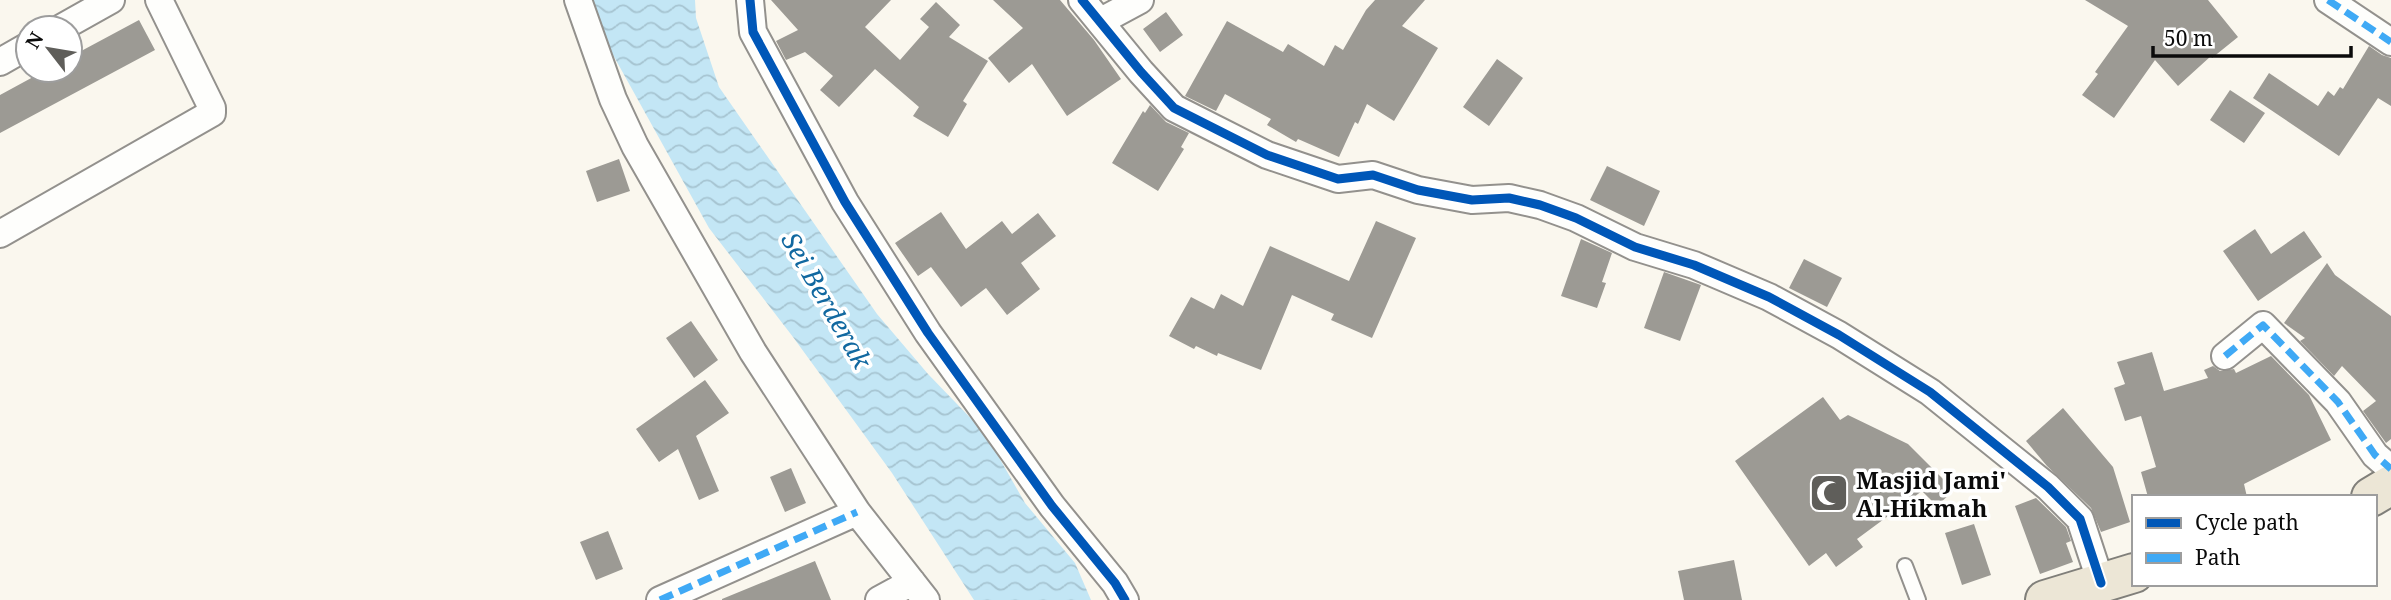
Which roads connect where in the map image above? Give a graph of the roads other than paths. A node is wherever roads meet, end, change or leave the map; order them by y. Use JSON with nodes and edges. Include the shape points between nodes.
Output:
{"nodes":[{"id":1,"x":111,"y":0,"type":"edge"},
{"id":2,"x":159,"y":0,"type":"edge"},
{"id":3,"x":578,"y":0,"type":"edge"},
{"id":4,"x":750,"y":0,"type":"edge"},
{"id":5,"x":1082,"y":0,"type":"edge"},
{"id":6,"x":1140,"y":0,"type":"edge"},
{"id":7,"x":2329,"y":0,"type":"edge"},
{"id":8,"x":84,"y":15,"type":"edge"},
{"id":9,"x":1101,"y":21,"type":"junction"},
{"id":10,"x":2391,"y":42,"type":"edge"},
{"id":11,"x":0,"y":234,"type":"edge"},
{"id":12,"x":2225,"y":356,"type":"dead end"},
{"id":13,"x":2391,"y":469,"type":"edge"},
{"id":14,"x":2391,"y":485,"type":"edge"},
{"id":15,"x":2374,"y":495,"type":"edge"},
{"id":16,"x":857,"y":512,"type":"junction"},
{"id":17,"x":1905,"y":566,"type":"dead end"},
{"id":18,"x":2118,"y":578,"type":"edge"},
{"id":19,"x":919,"y":591,"type":"edge"},
{"id":20,"x":660,"y":600,"type":"edge"},
{"id":21,"x":879,"y":600,"type":"edge"},
{"id":22,"x":1125,"y":600,"type":"edge"},
{"id":23,"x":1917,"y":600,"type":"edge"},
{"id":24,"x":2045,"y":600,"type":"edge"}],
"edges":[{"from":1,"to":8,"type":"street"},
{"from":2,"to":11,"type":"street","via":[[212,113]]},
{"from":3,"to":16,"type":"street","via":[[635,146],[753,352]]},
{"from":4,"to":22,"type":"street","via":[[753,32],[845,202],[929,333]]},
{"from":5,"to":9,"type":"street"},
{"from":6,"to":9,"type":"street"},
{"from":7,"to":10,"type":"street"},
{"from":9,"to":18,"type":"street","via":[[1174,108],[1267,155],[1338,179],[1373,175],[1432,193],[1472,200],[1509,198],[1540,205],[1635,247],[1694,265],[1769,297],[1839,334],[1930,391],[2048,487],[2080,519]]},
{"from":12,"to":13,"type":"street","via":[[2263,325],[2338,402],[2375,455]]},
{"from":14,"to":15,"type":"main road"},
{"from":16,"to":19,"type":"street"},
{"from":16,"to":20,"type":"street"},
{"from":17,"to":23,"type":"lane"},
{"from":18,"to":24,"type":"main road"},
{"from":19,"to":21,"type":"street"}]}
